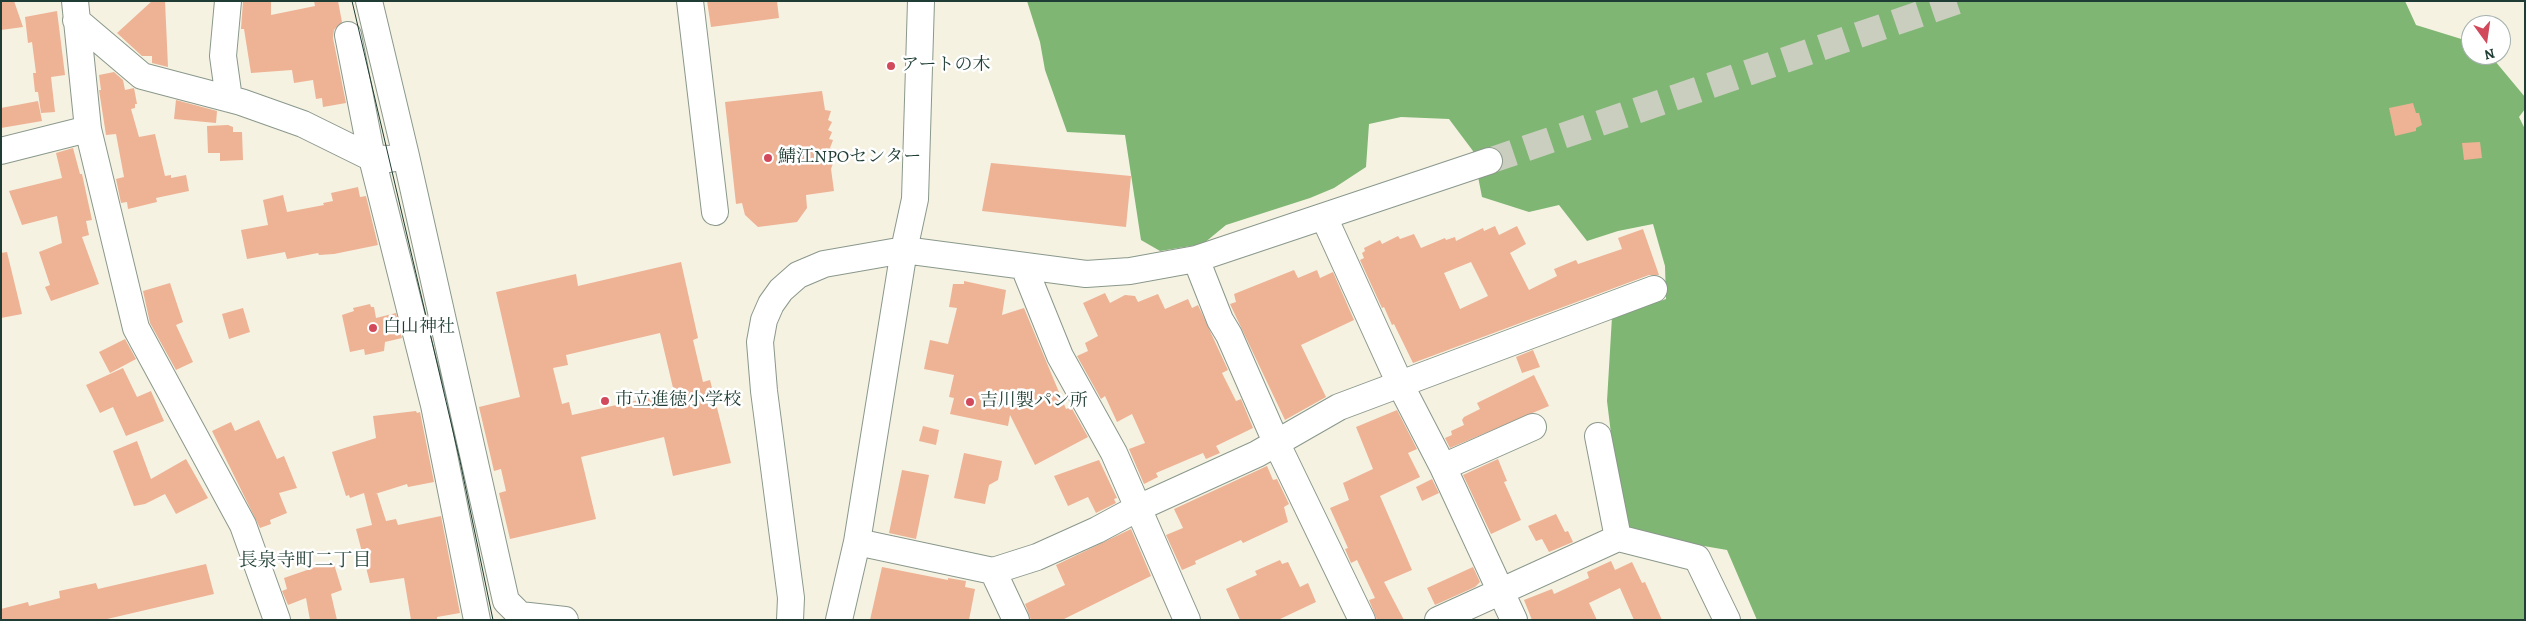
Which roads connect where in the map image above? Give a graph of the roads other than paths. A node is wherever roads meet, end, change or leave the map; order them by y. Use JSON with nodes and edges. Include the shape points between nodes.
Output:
{"nodes":[{"id":1,"x":228,"y":1,"type":"edge"},
{"id":2,"x":369,"y":1,"type":"edge"},
{"id":3,"x":690,"y":1,"type":"edge"},
{"id":4,"x":921,"y":1,"type":"edge"},
{"id":5,"x":76,"y":11,"type":"edge"},
{"id":6,"x":348,"y":35,"type":"dead end"},
{"id":7,"x":229,"y":99,"type":"junction"},
{"id":8,"x":88,"y":129,"type":"junction"},
{"id":9,"x":1,"y":151,"type":"edge"},
{"id":10,"x":406,"y":156,"type":"junction"},
{"id":11,"x":372,"y":158,"type":"junction"},
{"id":12,"x":1489,"y":161,"type":"tunnel mouth"},
{"id":13,"x":715,"y":212,"type":"dead end"},
{"id":14,"x":1324,"y":216,"type":"junction"},
{"id":15,"x":904,"y":250,"type":"junction"},
{"id":16,"x":1196,"y":259,"type":"junction"},
{"id":17,"x":1024,"y":267,"type":"junction"},
{"id":18,"x":1654,"y":289,"type":"dead end"},
{"id":19,"x":1400,"y":384,"type":"junction"},
{"id":20,"x":1533,"y":427,"type":"dead end"},
{"id":21,"x":1598,"y":436,"type":"dead end"},
{"id":22,"x":1276,"y":442,"type":"junction"},
{"id":23,"x":1443,"y":467,"type":"junction"},
{"id":24,"x":1136,"y":509,"type":"junction"},
{"id":25,"x":1618,"y":538,"type":"junction"},
{"id":26,"x":857,"y":542,"type":"junction"},
{"id":27,"x":993,"y":571,"type":"junction"},
{"id":28,"x":1501,"y":591,"type":"junction"},
{"id":29,"x":277,"y":620,"type":"edge"},
{"id":30,"x":477,"y":620,"type":"edge"},
{"id":31,"x":565,"y":620,"type":"edge"},
{"id":32,"x":790,"y":620,"type":"edge"},
{"id":33,"x":839,"y":620,"type":"edge"},
{"id":34,"x":1016,"y":620,"type":"edge"},
{"id":35,"x":1187,"y":620,"type":"edge"},
{"id":36,"x":1362,"y":620,"type":"edge"},
{"id":37,"x":1438,"y":620,"type":"edge"},
{"id":38,"x":1514,"y":620,"type":"edge"},
{"id":39,"x":1727,"y":620,"type":"edge"}],
"edges":[{"from":1,"to":7,"type":"street","via":[[223,56]]},
{"from":2,"to":10,"type":"street"},
{"from":3,"to":13,"type":"street"},
{"from":4,"to":15,"type":"street","via":[[915,199]]},
{"from":5,"to":7,"type":"street","via":[[142,76]]},
{"from":5,"to":8,"type":"street"},
{"from":6,"to":11,"type":"street"},
{"from":7,"to":11,"type":"street","via":[[303,124]]},
{"from":8,"to":9,"type":"street"},
{"from":8,"to":29,"type":"street","via":[[136,328],[243,525]]},
{"from":10,"to":11,"type":"street"},
{"from":10,"to":31,"type":"street","via":[[506,601],[520,615]]},
{"from":11,"to":30,"type":"street","via":[[434,405]]},
{"from":12,"to":14,"type":"street"},
{"from":14,"to":16,"type":"street"},
{"from":14,"to":19,"type":"street"},
{"from":15,"to":17,"type":"street"},
{"from":15,"to":26,"type":"street"},
{"from":15,"to":32,"type":"street","via":[[824,264],[798,275],[781,290],[764,320],[760,342],[764,391],[791,598]]},
{"from":16,"to":17,"type":"street","via":[[1130,271],[1086,274]]},
{"from":16,"to":22,"type":"street"},
{"from":17,"to":24,"type":"street","via":[[1060,356],[1114,453]]},
{"from":18,"to":19,"type":"street"},
{"from":19,"to":22,"type":"street","via":[[1339,407]]},
{"from":19,"to":23,"type":"street"},
{"from":20,"to":23,"type":"street"},
{"from":21,"to":25,"type":"street"},
{"from":22,"to":24,"type":"street","via":[[1257,454]]},
{"from":22,"to":36,"type":"street"},
{"from":23,"to":28,"type":"street"},
{"from":24,"to":27,"type":"street","via":[[1037,557]]},
{"from":24,"to":35,"type":"street"},
{"from":25,"to":28,"type":"street"},
{"from":25,"to":39,"type":"street","via":[[1697,558]]},
{"from":26,"to":27,"type":"street"},
{"from":26,"to":33,"type":"street"},
{"from":27,"to":34,"type":"street"},
{"from":28,"to":37,"type":"street"},
{"from":28,"to":38,"type":"street"}]}
